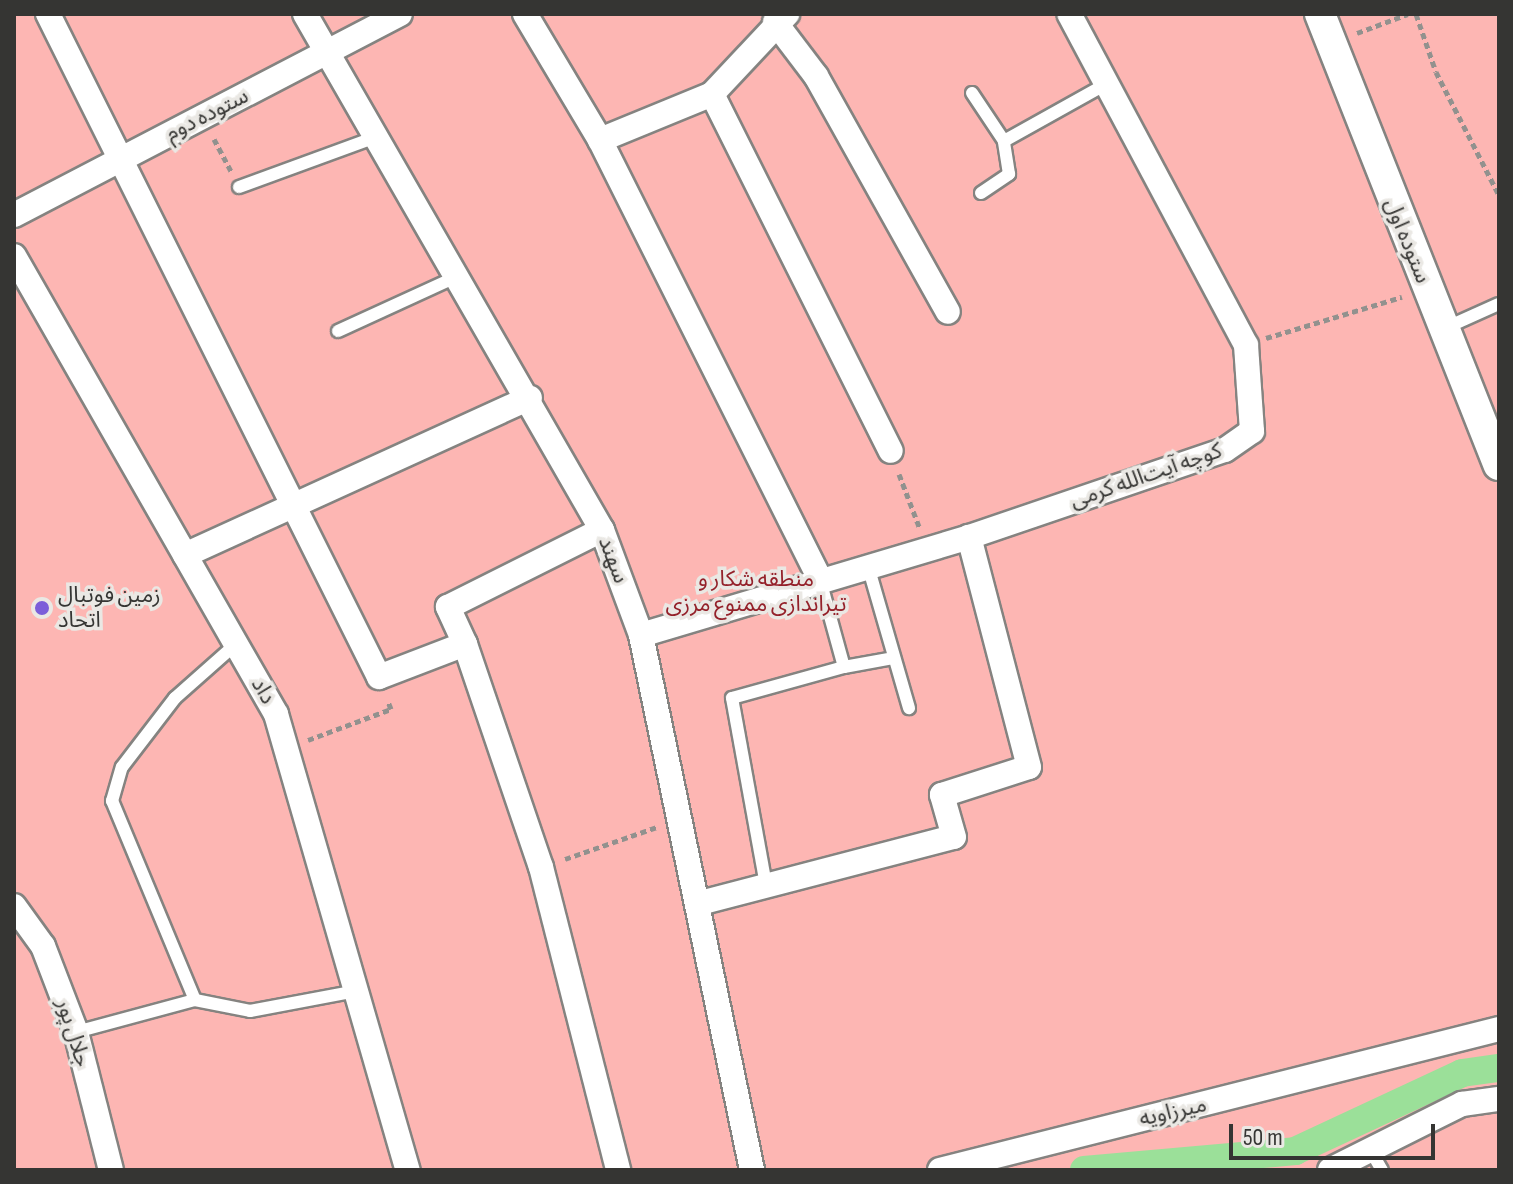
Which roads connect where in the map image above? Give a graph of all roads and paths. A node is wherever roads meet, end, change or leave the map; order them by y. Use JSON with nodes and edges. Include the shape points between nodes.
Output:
{"nodes":[{"id":1,"x":48,"y":14,"type":"edge"},
{"id":2,"x":305,"y":14,"type":"edge"},
{"id":3,"x":400,"y":14,"type":"edge"},
{"id":4,"x":525,"y":14,"type":"edge"},
{"id":5,"x":1069,"y":14,"type":"edge"},
{"id":6,"x":1320,"y":14,"type":"edge"},
{"id":7,"x":1408,"y":14,"type":"edge"},
{"id":8,"x":1416,"y":14,"type":"edge"},
{"id":9,"x":781,"y":18,"type":"edge"},
{"id":10,"x":1332,"y":42,"type":"junction"},
{"id":11,"x":328,"y":55,"type":"junction"},
{"id":12,"x":1106,"y":84,"type":"junction"},
{"id":13,"x":972,"y":93,"type":"dead end"},
{"id":14,"x":712,"y":94,"type":"junction"},
{"id":15,"x":203,"y":117,"type":"junction"},
{"id":16,"x":376,"y":137,"type":"junction"},
{"id":17,"x":600,"y":140,"type":"junction"},
{"id":18,"x":1004,"y":141,"type":"junction"},
{"id":19,"x":122,"y":158,"type":"junction"},
{"id":20,"x":239,"y":187,"type":"joint"},
{"id":21,"x":981,"y":193,"type":"dead end"},
{"id":22,"x":1499,"y":195,"type":"edge"},
{"id":23,"x":14,"y":215,"type":"edge"},
{"id":24,"x":14,"y":256,"type":"edge"},
{"id":25,"x":456,"y":277,"type":"junction"},
{"id":26,"x":1427,"y":289,"type":"junction"},
{"id":27,"x":1499,"y":304,"type":"edge"},
{"id":28,"x":948,"y":312,"type":"dead end"},
{"id":29,"x":1443,"y":329,"type":"junction"},
{"id":30,"x":338,"y":331,"type":"dead end"},
{"id":31,"x":1246,"y":345,"type":"junction"},
{"id":32,"x":530,"y":398,"type":"junction"},
{"id":33,"x":891,"y":451,"type":"joint"},
{"id":34,"x":1499,"y":465,"type":"edge"},
{"id":35,"x":296,"y":504,"type":"junction"},
{"id":36,"x":602,"y":530,"type":"junction"},
{"id":37,"x":969,"y":537,"type":"junction"},
{"id":38,"x":928,"y":549,"type":"junction"},
{"id":39,"x":185,"y":555,"type":"junction"},
{"id":40,"x":868,"y":566,"type":"junction"},
{"id":41,"x":820,"y":580,"type":"junction"},
{"id":42,"x":641,"y":635,"type":"junction"},
{"id":43,"x":236,"y":644,"type":"junction"},
{"id":44,"x":465,"y":644,"type":"junction"},
{"id":45,"x":894,"y":658,"type":"junction"},
{"id":46,"x":844,"y":667,"type":"junction"},
{"id":47,"x":379,"y":677,"type":"junction"},
{"id":48,"x":909,"y":708,"type":"dead end"},
{"id":49,"x":286,"y":749,"type":"junction"},
{"id":50,"x":679,"y":819,"type":"junction"},
{"id":51,"x":541,"y":867,"type":"junction"},
{"id":52,"x":766,"y":885,"type":"junction"},
{"id":53,"x":700,"y":903,"type":"junction"},
{"id":54,"x":14,"y":906,"type":"edge"},
{"id":55,"x":357,"y":991,"type":"junction"},
{"id":56,"x":195,"y":1000,"type":"junction"},
{"id":57,"x":1499,"y":1029,"type":"edge"},
{"id":58,"x":76,"y":1032,"type":"junction"},
{"id":59,"x":1499,"y":1099,"type":"edge"},
{"id":60,"x":1377,"y":1161,"type":"edge"},
{"id":61,"x":111,"y":1170,"type":"edge"},
{"id":62,"x":408,"y":1170,"type":"edge"},
{"id":63,"x":618,"y":1170,"type":"edge"},
{"id":64,"x":752,"y":1170,"type":"edge"},
{"id":65,"x":940,"y":1170,"type":"edge"},
{"id":66,"x":1330,"y":1170,"type":"edge"}],
"edges":[{"from":1,"to":19,"type":"street"},
{"from":2,"to":11,"type":"street","name":"سهند"},
{"from":3,"to":11,"type":"street","name":"ستوده دوم"},
{"from":4,"to":17,"type":"street"},
{"from":5,"to":12,"type":"street","name":"کوچه آیت‌الله کرمی"},
{"from":6,"to":10,"type":"street","name":"ستوده اول"},
{"from":7,"to":10,"type":"path"},
{"from":8,"to":22,"type":"path","via":[[1436,72]]},
{"from":9,"to":14,"type":"street"},
{"from":9,"to":28,"type":"street"},
{"from":10,"to":26,"type":"street","name":"ستوده اول"},
{"from":11,"to":15,"type":"street","name":"ستوده دوم"},
{"from":11,"to":16,"type":"street","name":"سهند"},
{"from":12,"to":18,"type":"lane"},
{"from":12,"to":31,"type":"street","name":"کوچه آیت‌الله کرمی"},
{"from":13,"to":18,"type":"lane"},
{"from":14,"to":17,"type":"street"},
{"from":14,"to":33,"type":"street"},
{"from":15,"to":19,"type":"street","name":"ستوده دوم"},
{"from":15,"to":20,"type":"path"},
{"from":16,"to":20,"type":"lane"},
{"from":16,"to":25,"type":"street","name":"سهند"},
{"from":17,"to":41,"type":"street"},
{"from":18,"to":21,"type":"lane","via":[[1009,174]]},
{"from":19,"to":23,"type":"street","name":"ستوده دوم"},
{"from":19,"to":35,"type":"street"},
{"from":24,"to":39,"type":"street","name":"داد"},
{"from":25,"to":30,"type":"lane"},
{"from":25,"to":32,"type":"street","name":"سهند"},
{"from":26,"to":29,"type":"street","name":"ستوده اول"},
{"from":26,"to":31,"type":"path"},
{"from":27,"to":29,"type":"lane"},
{"from":29,"to":34,"type":"street","name":"ستوده اول"},
{"from":31,"to":37,"type":"street","name":"کوچه آیت‌الله کرمی","via":[[1252,431],[1225,450]]},
{"from":32,"to":35,"type":"street"},
{"from":32,"to":36,"type":"street","name":"سهند"},
{"from":33,"to":38,"type":"path"},
{"from":35,"to":39,"type":"street"},
{"from":35,"to":47,"type":"street"},
{"from":36,"to":42,"type":"street","name":"سهند"},
{"from":36,"to":44,"type":"street","via":[[448,607]]},
{"from":37,"to":38,"type":"street","name":"کوچه آیت‌الله کرمی"},
{"from":37,"to":52,"type":"street","via":[[1029,767],[942,795],[954,837]]},
{"from":38,"to":40,"type":"street","name":"کوچه آیت‌الله کرمی"},
{"from":39,"to":43,"type":"street","name":"داد"},
{"from":40,"to":41,"type":"street","name":"کوچه آیت‌الله کرمی"},
{"from":40,"to":45,"type":"lane"},
{"from":41,"to":42,"type":"street","name":"کوچه آیت‌الله کرمی"},
{"from":41,"to":46,"type":"lane"},
{"from":42,"to":50,"type":"street","name":"سهند"},
{"from":43,"to":49,"type":"street","name":"داد","via":[[276,714]]},
{"from":43,"to":56,"type":"lane","via":[[175,698],[122,767],[112,801]]},
{"from":44,"to":47,"type":"street"},
{"from":44,"to":51,"type":"street"},
{"from":45,"to":46,"type":"lane"},
{"from":45,"to":48,"type":"lane"},
{"from":46,"to":52,"type":"lane","via":[[732,698]]},
{"from":47,"to":49,"type":"path","via":[[391,709]]},
{"from":49,"to":55,"type":"street","name":"داد"},
{"from":50,"to":51,"type":"path"},
{"from":50,"to":53,"type":"street","name":"سهند"},
{"from":51,"to":63,"type":"street"},
{"from":52,"to":53,"type":"street"},
{"from":53,"to":64,"type":"street","name":"سهند"},
{"from":54,"to":58,"type":"street","name":"جلال پور","via":[[43,946]]},
{"from":55,"to":56,"type":"lane","via":[[250,1011]]},
{"from":55,"to":62,"type":"street","name":"داد"},
{"from":56,"to":58,"type":"lane"},
{"from":57,"to":65,"type":"street","name":"میرزاویه"},
{"from":58,"to":61,"type":"street","name":"جلال پور"},
{"from":59,"to":60,"type":"street","via":[[1462,1104]]},
{"from":60,"to":66,"type":"street"}]}
